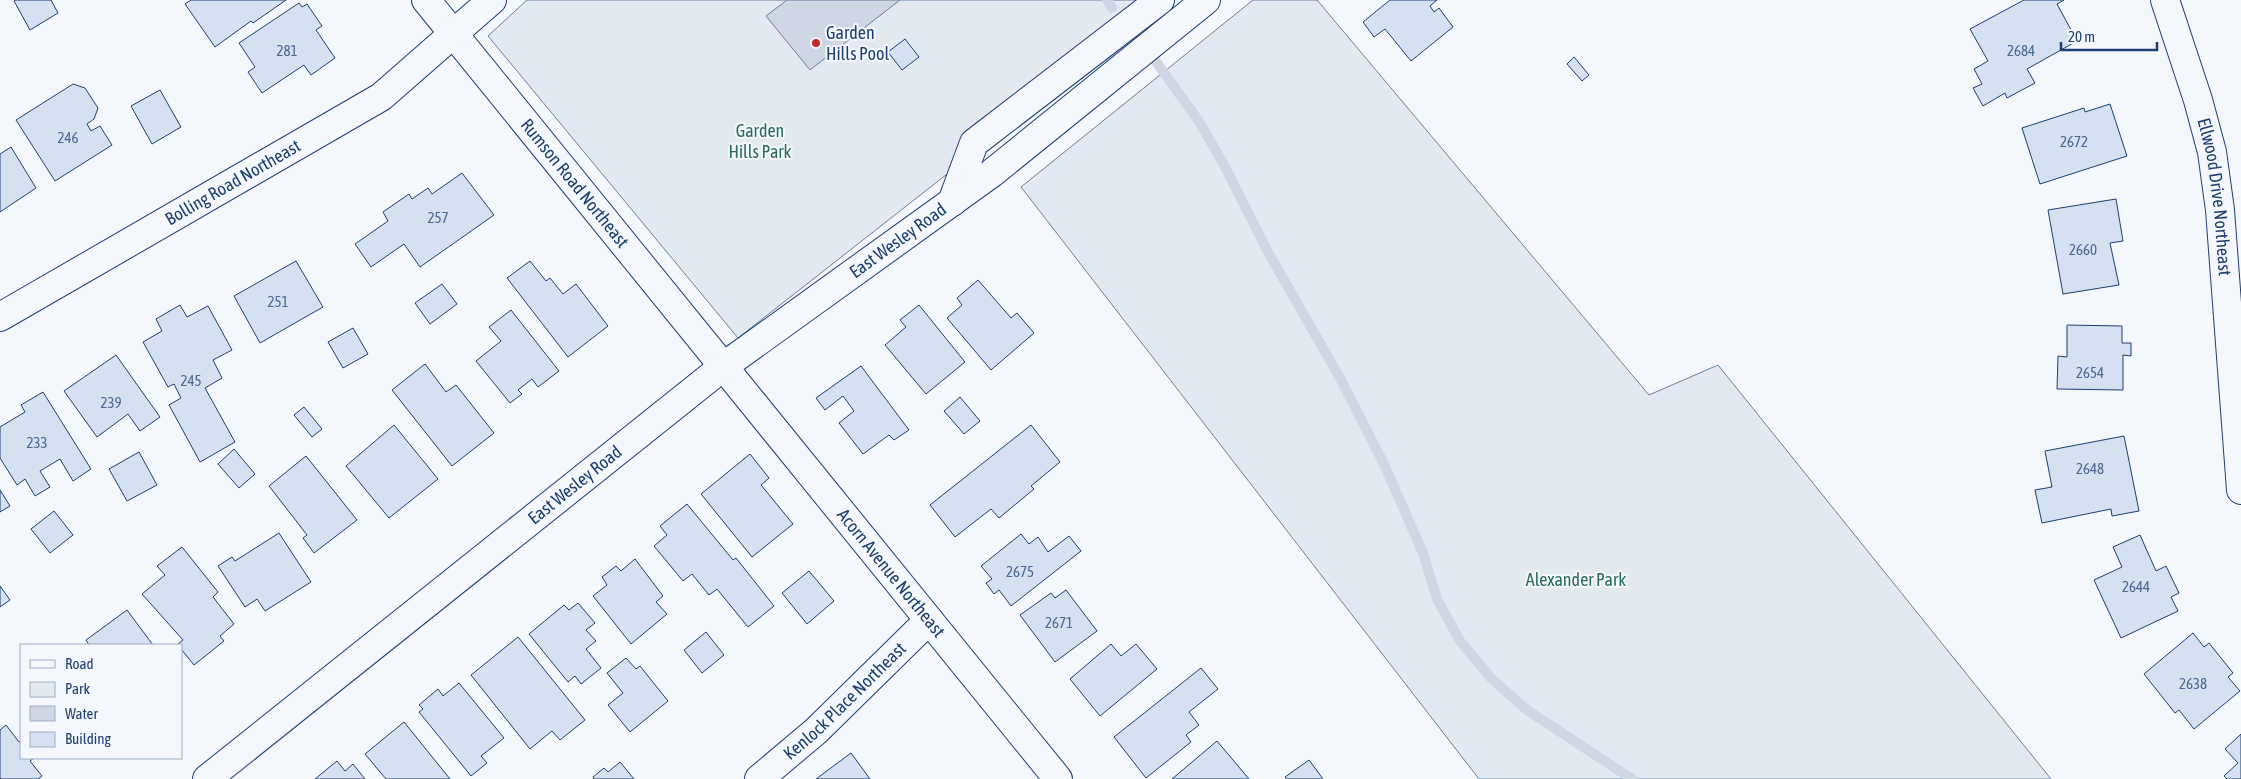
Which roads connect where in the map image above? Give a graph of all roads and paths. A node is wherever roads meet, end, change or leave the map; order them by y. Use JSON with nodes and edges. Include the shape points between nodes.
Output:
{"nodes":[{"id":1,"x":426,"y":0,"type":"edge"},
{"id":2,"x":492,"y":0,"type":"edge"},
{"id":3,"x":1160,"y":0,"type":"edge"},
{"id":4,"x":1206,"y":0,"type":"edge"},
{"id":5,"x":2165,"y":0,"type":"edge"},
{"id":6,"x":454,"y":34,"type":"junction"},
{"id":7,"x":952,"y":202,"type":"junction"},
{"id":8,"x":0,"y":317,"type":"edge"},
{"id":9,"x":724,"y":366,"type":"junction"},
{"id":10,"x":2241,"y":490,"type":"edge"},
{"id":11,"x":929,"y":620,"type":"junction"},
{"id":12,"x":207,"y":779,"type":"edge"},
{"id":13,"x":759,"y":779,"type":"edge"},
{"id":14,"x":1058,"y":779,"type":"edge"}],
"edges":[{"from":1,"to":6,"type":"street","name":"Rumson Road Northeast"},
{"from":2,"to":6,"type":"street","name":"Bolling Road Northeast"},
{"from":3,"to":7,"type":"street","name":"East Wesley Road","via":[[974,143]]},
{"from":4,"to":7,"type":"street","name":"East Wesley Road"},
{"from":5,"to":10,"type":"street","name":"Ellwood Drive Northeast","via":[[2212,152],[2220,210]]},
{"from":6,"to":8,"type":"street","name":"Bolling Road Northeast","via":[[381,96]]},
{"from":6,"to":9,"type":"street","name":"Rumson Road Northeast"},
{"from":7,"to":9,"type":"street","name":"East Wesley Road"},
{"from":9,"to":11,"type":"street","name":"Acorn Avenue Northeast"},
{"from":9,"to":12,"type":"street","name":"East Wesley Road"},
{"from":11,"to":13,"type":"street","name":"Kenlock Place Northeast","via":[[816,731]]},
{"from":11,"to":14,"type":"street","name":"Acorn Avenue Northeast"}]}
